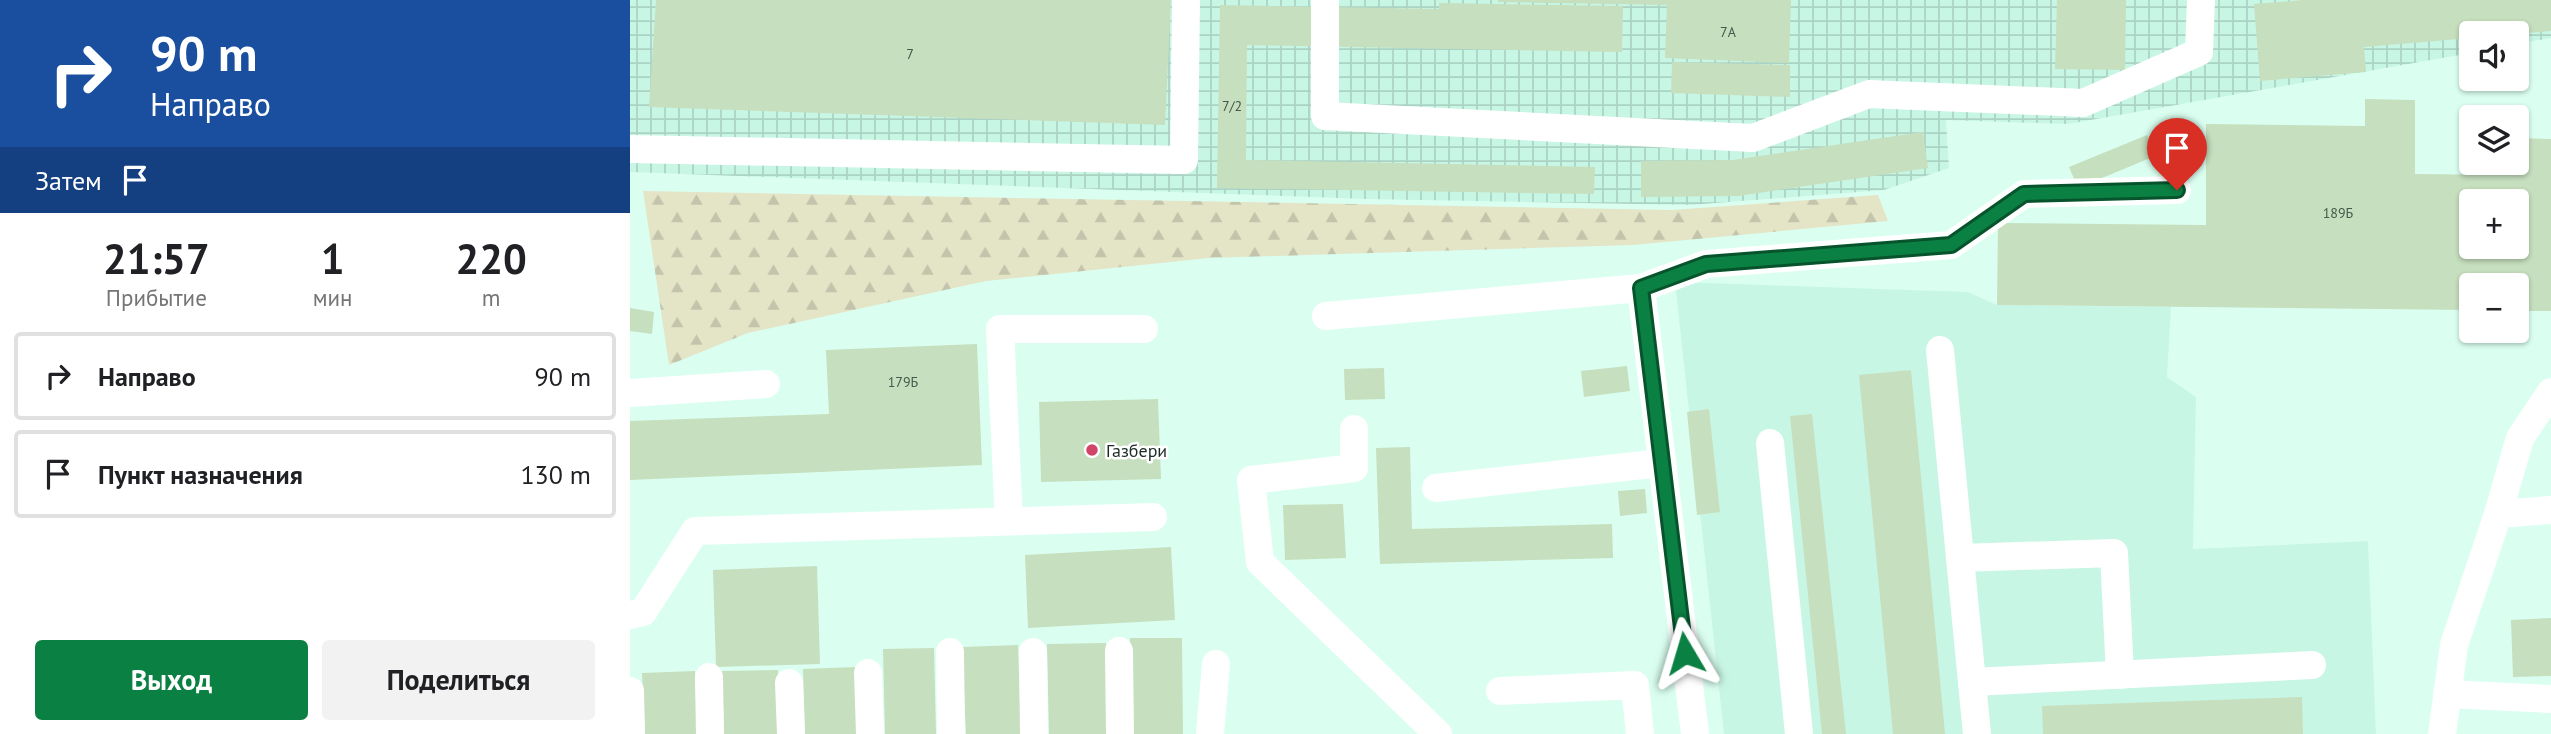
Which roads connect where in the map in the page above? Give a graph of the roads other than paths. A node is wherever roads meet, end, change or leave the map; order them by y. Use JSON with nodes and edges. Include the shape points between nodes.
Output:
{"nodes":[{"id":1,"x":1186,"y":0,"type":"edge"},
{"id":2,"x":1325,"y":0,"type":"edge"},
{"id":3,"x":2201,"y":0,"type":"edge"},
{"id":4,"x":630,"y":149,"type":"edge"},
{"id":5,"x":2177,"y":190,"type":"dead end"},
{"id":6,"x":1641,"y":288,"type":"junction"},
{"id":7,"x":1326,"y":316,"type":"dead end"},
{"id":8,"x":1144,"y":329,"type":"dead end"},
{"id":9,"x":1940,"y":350,"type":"dead end"},
{"id":10,"x":766,"y":384,"type":"dead end"},
{"id":11,"x":2551,"y":392,"type":"edge"},
{"id":12,"x":630,"y":393,"type":"edge"},
{"id":13,"x":1354,"y":429,"type":"dead end"},
{"id":14,"x":1770,"y":443,"type":"dead end"},
{"id":15,"x":1661,"y":463,"type":"junction"},
{"id":16,"x":1436,"y":488,"type":"dead end"},
{"id":17,"x":2551,"y":510,"type":"edge"},
{"id":18,"x":2498,"y":514,"type":"junction"},
{"id":19,"x":1153,"y":517,"type":"dead end"},
{"id":20,"x":1009,"y":521,"type":"junction"},
{"id":21,"x":1960,"y":558,"type":"junction"},
{"id":22,"x":630,"y":615,"type":"edge"},
{"id":23,"x":1119,"y":651,"type":"dead end"},
{"id":24,"x":950,"y":652,"type":"dead end"},
{"id":25,"x":1033,"y":652,"type":"dead end"},
{"id":26,"x":1216,"y":664,"type":"dead end"},
{"id":27,"x":2312,"y":666,"type":"dead end"},
{"id":28,"x":868,"y":673,"type":"dead end"},
{"id":29,"x":2120,"y":675,"type":"junction"},
{"id":30,"x":709,"y":677,"type":"dead end"},
{"id":31,"x":789,"y":682,"type":"dead end"},
{"id":32,"x":1972,"y":682,"type":"junction"},
{"id":33,"x":630,"y":691,"type":"edge"},
{"id":34,"x":1500,"y":691,"type":"dead end"},
{"id":35,"x":2447,"y":694,"type":"junction"},
{"id":36,"x":2551,"y":699,"type":"edge"},
{"id":37,"x":631,"y":734,"type":"edge"},
{"id":38,"x":710,"y":734,"type":"edge"},
{"id":39,"x":791,"y":734,"type":"edge"},
{"id":40,"x":870,"y":734,"type":"edge"},
{"id":41,"x":951,"y":734,"type":"edge"},
{"id":42,"x":1034,"y":734,"type":"edge"},
{"id":43,"x":1120,"y":734,"type":"edge"},
{"id":44,"x":1210,"y":734,"type":"edge"},
{"id":45,"x":1438,"y":734,"type":"edge"},
{"id":46,"x":1640,"y":734,"type":"edge"},
{"id":47,"x":1695,"y":734,"type":"edge"},
{"id":48,"x":1799,"y":734,"type":"edge"},
{"id":49,"x":1977,"y":734,"type":"edge"},
{"id":50,"x":2442,"y":734,"type":"edge"}],
"edges":[{"from":1,"to":4,"type":"lane","via":[[1184,160]]},
{"from":2,"to":3,"type":"lane","via":[[1325,116],[1754,138],[1869,94],[2083,103],[2199,52]]},
{"from":5,"to":6,"type":"lane","via":[[2024,194],[1951,245],[1706,264]]},
{"from":6,"to":7,"type":"lane"},
{"from":6,"to":15,"type":"lane"},
{"from":8,"to":20,"type":"lane","via":[[1000,328]]},
{"from":9,"to":21,"type":"lane"},
{"from":10,"to":12,"type":"lane"},
{"from":11,"to":18,"type":"lane","via":[[2520,438]]},
{"from":13,"to":45,"type":"lane","via":[[1354,468],[1251,480],[1260,562]]},
{"from":14,"to":48,"type":"lane"},
{"from":15,"to":16,"type":"lane"},
{"from":15,"to":47,"type":"lane"},
{"from":17,"to":18,"type":"lane"},
{"from":18,"to":35,"type":"lane","via":[[2454,645]]},
{"from":19,"to":20,"type":"lane"},
{"from":20,"to":22,"type":"lane","via":[[695,531],[643,612]]},
{"from":21,"to":29,"type":"lane","via":[[2114,553]]},
{"from":21,"to":32,"type":"lane"},
{"from":23,"to":43,"type":"lane"},
{"from":24,"to":41,"type":"lane"},
{"from":25,"to":42,"type":"lane"},
{"from":26,"to":44,"type":"lane"},
{"from":27,"to":29,"type":"lane"},
{"from":28,"to":40,"type":"lane"},
{"from":29,"to":32,"type":"lane"},
{"from":30,"to":38,"type":"lane"},
{"from":31,"to":39,"type":"lane"},
{"from":32,"to":49,"type":"lane"},
{"from":33,"to":37,"type":"lane"},
{"from":34,"to":46,"type":"lane","via":[[1635,685]]},
{"from":35,"to":36,"type":"lane"},
{"from":35,"to":50,"type":"lane"}]}
